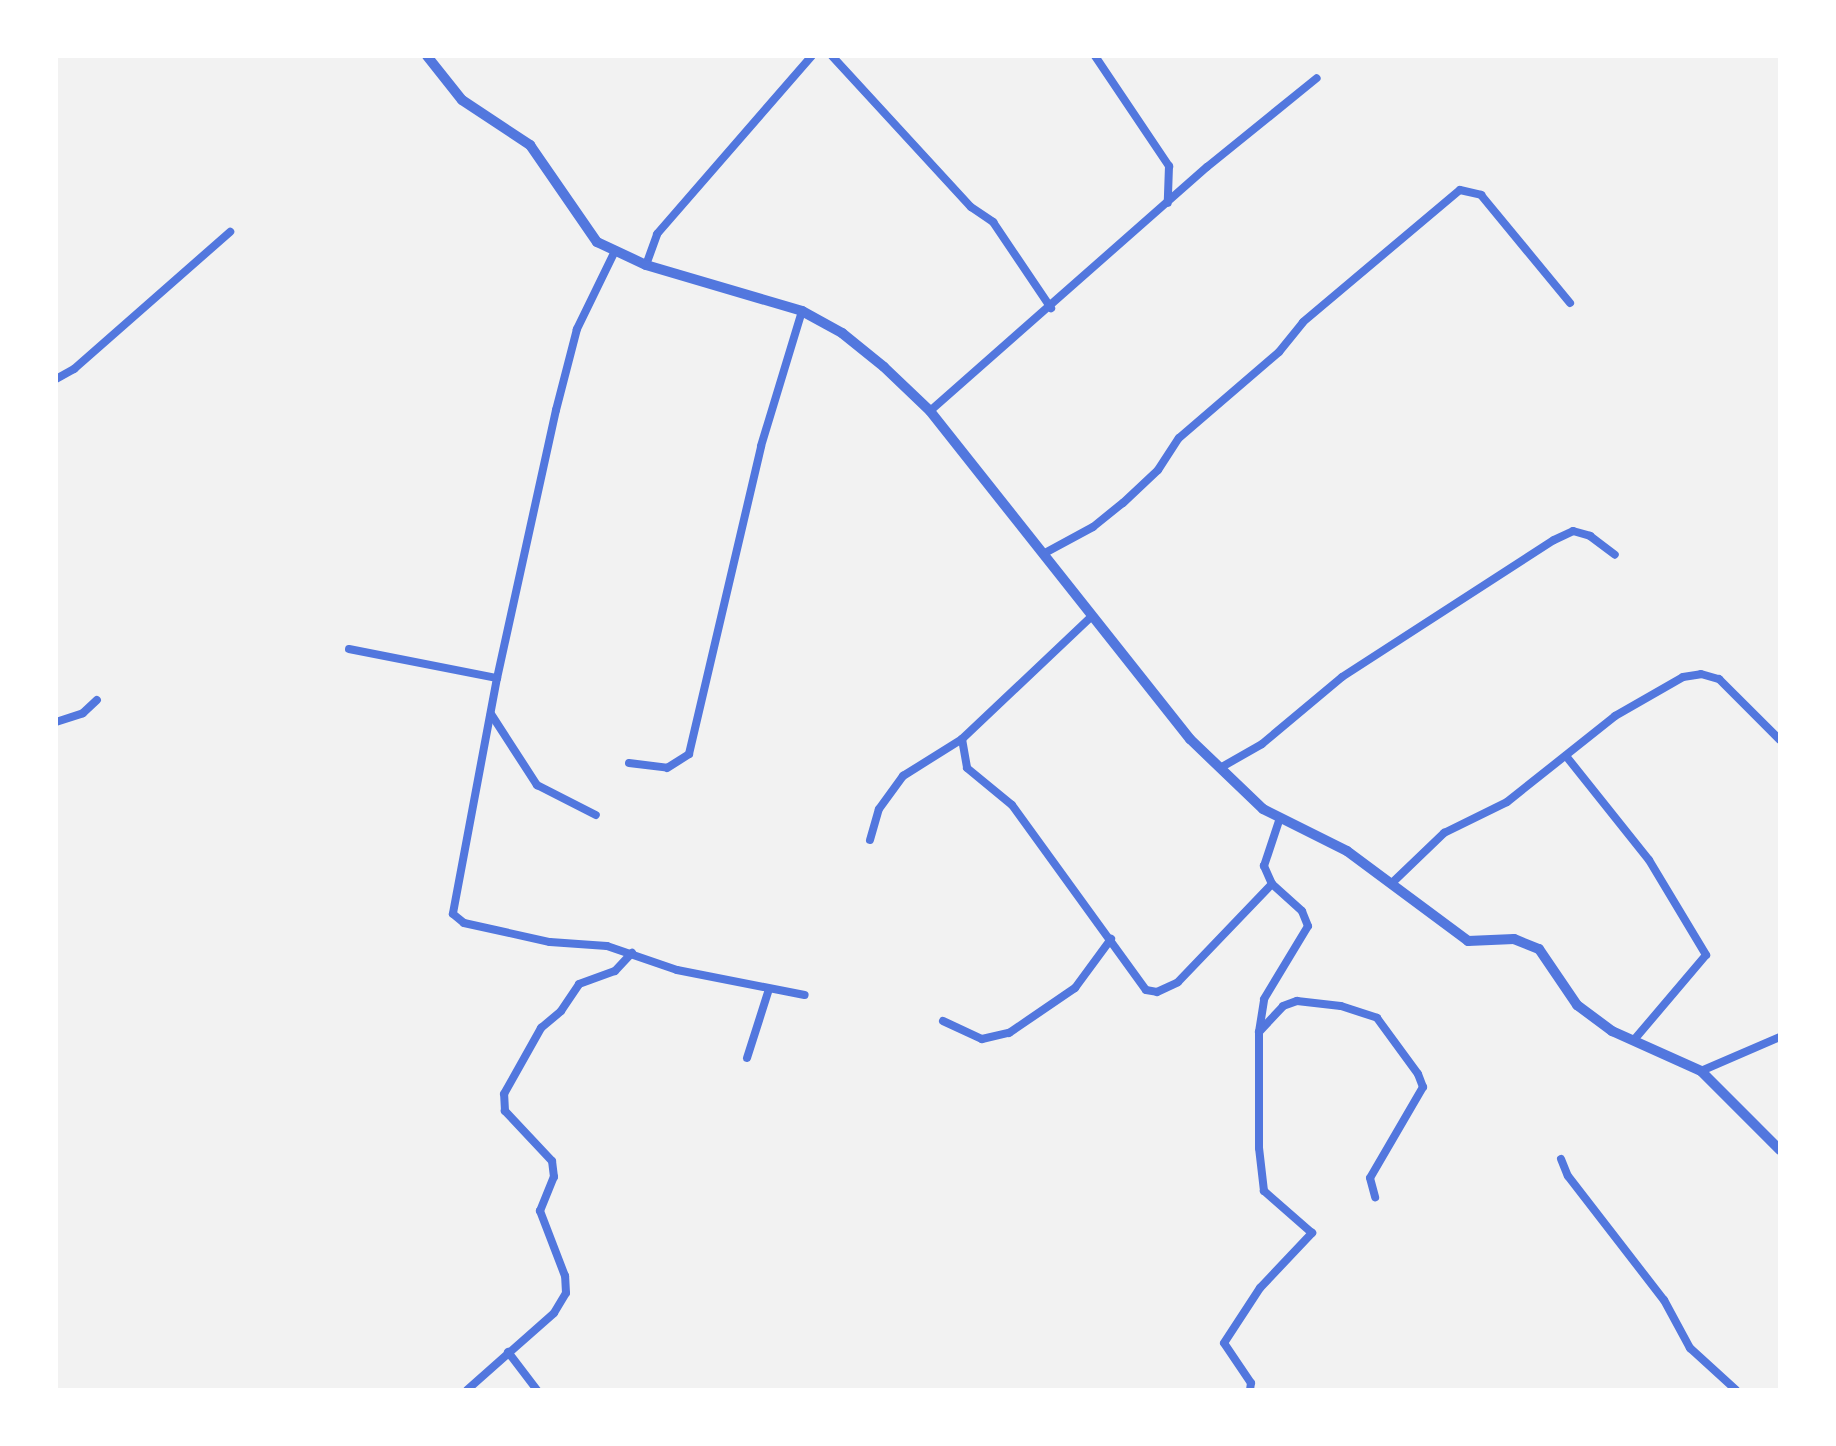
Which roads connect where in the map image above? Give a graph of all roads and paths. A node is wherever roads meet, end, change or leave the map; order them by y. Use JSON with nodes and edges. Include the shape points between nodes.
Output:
{"nodes":[{"id":1,"x":427,"y":56,"type":"edge"},
{"id":2,"x":812,"y":56,"type":"edge"},
{"id":3,"x":832,"y":56,"type":"edge"},
{"id":4,"x":1095,"y":56,"type":"edge"},
{"id":5,"x":1317,"y":78,"type":"dead end"},
{"id":6,"x":1168,"y":204,"type":"junction"},
{"id":7,"x":230,"y":232,"type":"dead end"},
{"id":8,"x":614,"y":253,"type":"junction"},
{"id":9,"x":646,"y":265,"type":"junction"},
{"id":10,"x":1570,"y":303,"type":"dead end"},
{"id":11,"x":1051,"y":308,"type":"junction"},
{"id":12,"x":802,"y":311,"type":"junction"},
{"id":13,"x":56,"y":379,"type":"edge"},
{"id":14,"x":930,"y":411,"type":"junction"},
{"id":15,"x":1043,"y":554,"type":"junction"},
{"id":16,"x":1615,"y":555,"type":"dead end"},
{"id":17,"x":1091,"y":617,"type":"junction"},
{"id":18,"x":349,"y":649,"type":"dead end"},
{"id":19,"x":497,"y":678,"type":"junction"},
{"id":20,"x":97,"y":700,"type":"dead end"},
{"id":21,"x":491,"y":714,"type":"junction"},
{"id":22,"x":56,"y":722,"type":"edge"},
{"id":23,"x":962,"y":739,"type":"junction"},
{"id":24,"x":1780,"y":740,"type":"edge"},
{"id":25,"x":1566,"y":756,"type":"junction"},
{"id":26,"x":629,"y":763,"type":"dead end"},
{"id":27,"x":1220,"y":768,"type":"junction"},
{"id":28,"x":596,"y":815,"type":"dead end"},
{"id":29,"x":1280,"y":818,"type":"junction"},
{"id":30,"x":870,"y":840,"type":"dead end"},
{"id":31,"x":1393,"y":882,"type":"junction"},
{"id":32,"x":1272,"y":884,"type":"junction"},
{"id":33,"x":1111,"y":939,"type":"junction"},
{"id":34,"x":632,"y":953,"type":"junction"},
{"id":35,"x":769,"y":989,"type":"junction"},
{"id":36,"x":805,"y":995,"type":"dead end"},
{"id":37,"x":943,"y":1021,"type":"dead end"},
{"id":38,"x":1259,"y":1032,"type":"junction"},
{"id":39,"x":1780,"y":1037,"type":"edge"},
{"id":40,"x":1634,"y":1040,"type":"junction"},
{"id":41,"x":747,"y":1058,"type":"dead end"},
{"id":42,"x":1701,"y":1071,"type":"junction"},
{"id":43,"x":1780,"y":1150,"type":"edge"},
{"id":44,"x":1561,"y":1159,"type":"dead end"},
{"id":45,"x":1375,"y":1197,"type":"dead end"},
{"id":46,"x":508,"y":1352,"type":"junction"},
{"id":47,"x":467,"y":1390,"type":"edge"},
{"id":48,"x":537,"y":1390,"type":"edge"},
{"id":49,"x":1250,"y":1390,"type":"edge"},
{"id":50,"x":1736,"y":1390,"type":"edge"}],
"edges":[{"from":1,"to":8,"type":"street","via":[[462,100],[530,145],[587,231]]},
{"from":2,"to":9,"type":"street","via":[[657,234]]},
{"from":3,"to":11,"type":"street","via":[[971,207],[993,222]]},
{"from":4,"to":6,"type":"street","via":[[1169,166]]},
{"from":5,"to":6,"type":"street"},
{"from":6,"to":11,"type":"street"},
{"from":7,"to":13,"type":"street"},
{"from":8,"to":9,"type":"street"},
{"from":8,"to":19,"type":"street","via":[[577,329]]},
{"from":9,"to":12,"type":"street"},
{"from":10,"to":15,"type":"street","via":[[1481,195],[1460,190],[1303,322],[1279,352],[1179,438],[1158,470],[1123,503],[1093,527]]},
{"from":11,"to":14,"type":"street"},
{"from":12,"to":14,"type":"street","via":[[842,333]]},
{"from":12,"to":26,"type":"street","via":[[757,460],[689,754],[667,768]]},
{"from":14,"to":15,"type":"street"},
{"from":15,"to":17,"type":"street"},
{"from":16,"to":27,"type":"street","via":[[1590,536],[1573,531],[1554,540],[1342,677],[1262,744]]},
{"from":17,"to":23,"type":"street"},
{"from":17,"to":27,"type":"street"},
{"from":18,"to":19,"type":"street"},
{"from":19,"to":21,"type":"street"},
{"from":20,"to":22,"type":"street","via":[[83,713]]},
{"from":21,"to":28,"type":"street","via":[[537,785]]},
{"from":21,"to":34,"type":"street","via":[[453,914],[464,923],[507,933]]},
{"from":23,"to":30,"type":"street","via":[[903,776],[879,809]]},
{"from":23,"to":33,"type":"street","via":[[967,768],[1012,805]]},
{"from":24,"to":25,"type":"street","via":[[1729,686],[1709,675],[1692,674],[1615,716]]},
{"from":25,"to":31,"type":"street","via":[[1507,802],[1444,833]]},
{"from":25,"to":40,"type":"street","via":[[1649,860],[1706,955]]},
{"from":27,"to":29,"type":"street"},
{"from":29,"to":31,"type":"street","via":[[1336,844]]},
{"from":29,"to":32,"type":"street","via":[[1263,859]]},
{"from":31,"to":40,"type":"street","via":[[1468,941],[1529,942],[1577,1005]]},
{"from":32,"to":33,"type":"street","via":[[1167,989],[1146,990],[1137,984]]},
{"from":32,"to":38,"type":"street","via":[[1295,902],[1308,926],[1271,983]]},
{"from":33,"to":37,"type":"street","via":[[1075,988],[1009,1033],[982,1039]]},
{"from":34,"to":35,"type":"street","via":[[677,970]]},
{"from":34,"to":46,"type":"street","via":[[615,971],[579,984],[561,1011],[541,1028],[504,1094],[505,1111],[552,1161],[554,1177],[540,1211],[567,1285],[554,1313]]},
{"from":35,"to":36,"type":"street"},
{"from":35,"to":41,"type":"street"},
{"from":38,"to":45,"type":"street","via":[[1283,1006],[1297,1001],[1341,1006],[1377,1018],[1418,1074],[1423,1087],[1370,1178]]},
{"from":38,"to":49,"type":"street","via":[[1257,1101],[1264,1191],[1312,1233],[1260,1288],[1224,1343],[1251,1383]]},
{"from":39,"to":42,"type":"street"},
{"from":40,"to":42,"type":"street"},
{"from":42,"to":43,"type":"street"},
{"from":44,"to":50,"type":"street","via":[[1568,1176],[1664,1300],[1690,1348]]},
{"from":46,"to":47,"type":"street"},
{"from":46,"to":48,"type":"street"}]}
